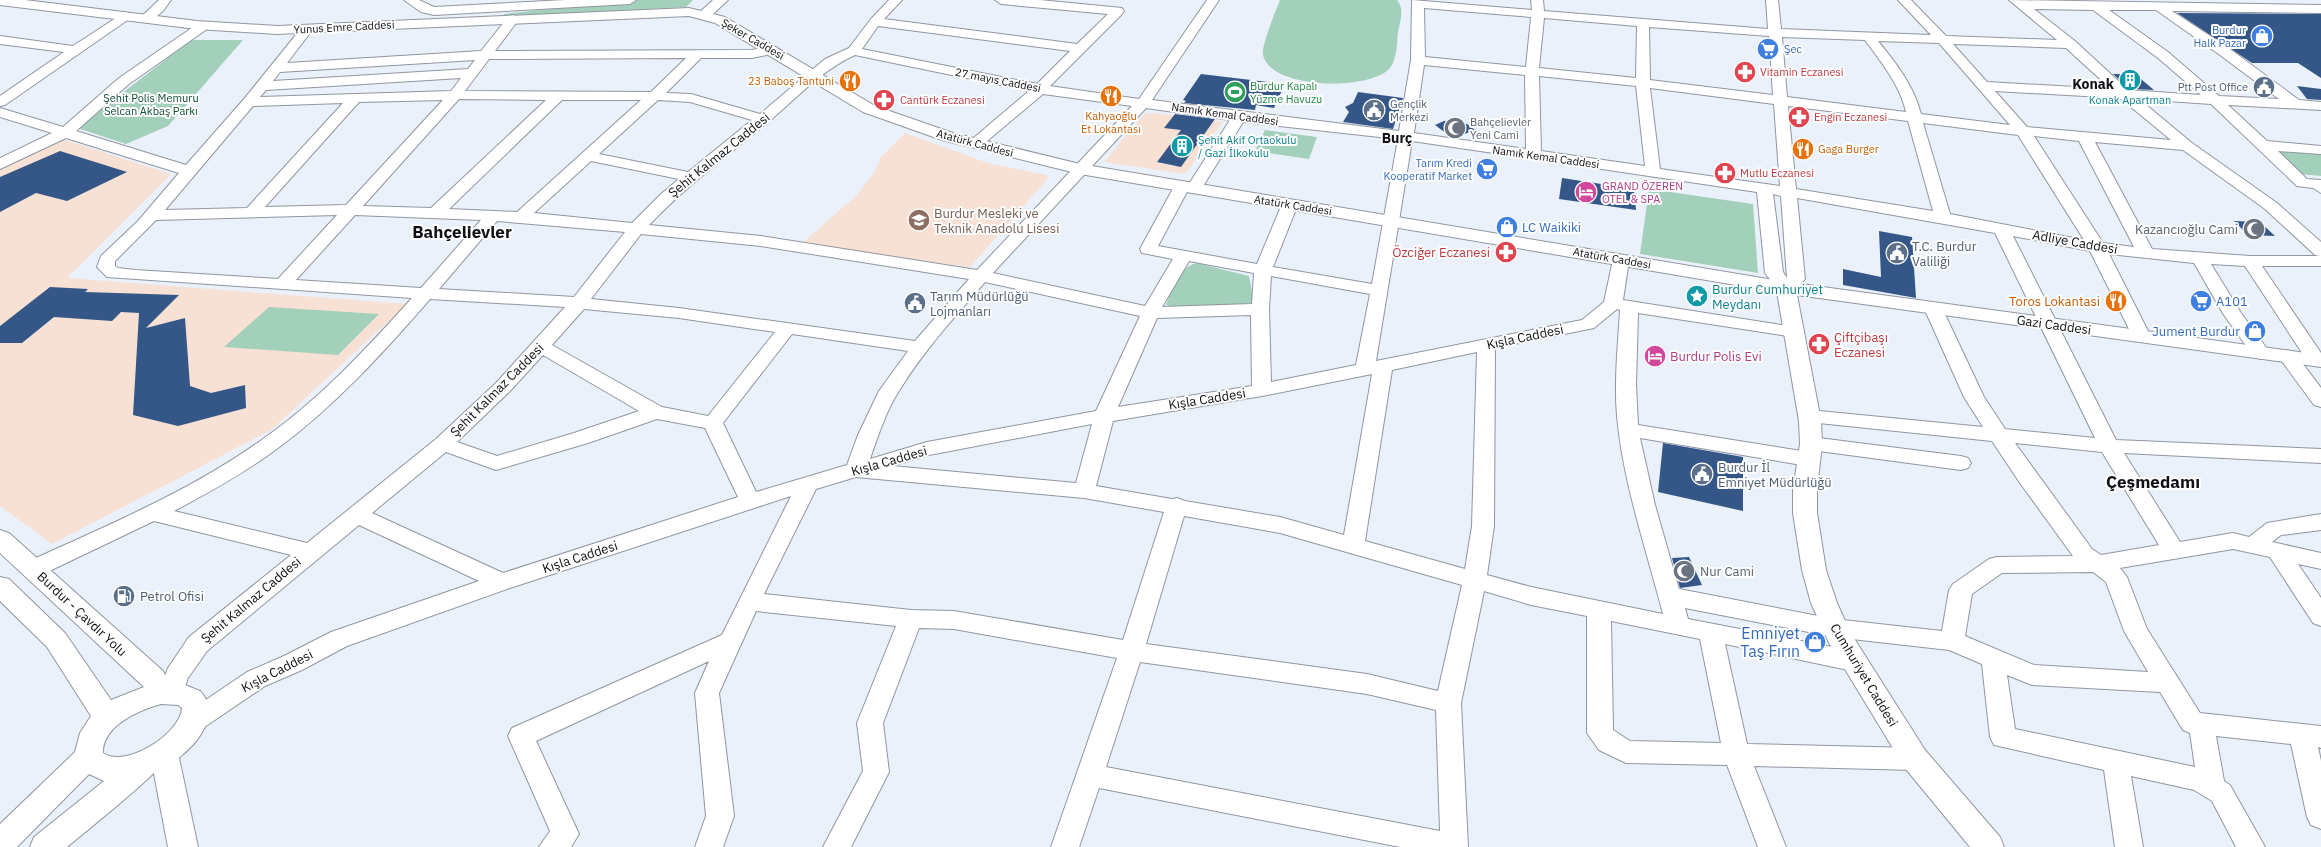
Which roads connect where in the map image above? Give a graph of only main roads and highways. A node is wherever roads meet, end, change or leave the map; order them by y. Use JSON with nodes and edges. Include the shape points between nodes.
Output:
{"nodes":[{"id":1,"x":701,"y":0,"type":"edge"},
{"id":2,"x":722,"y":0,"type":"edge"},
{"id":3,"x":0,"y":1,"type":"edge"},
{"id":4,"x":689,"y":12,"type":"junction"},
{"id":5,"x":704,"y":15,"type":"junction"},
{"id":6,"x":814,"y":74,"type":"joint"},
{"id":7,"x":1786,"y":288,"type":"junction"},
{"id":8,"x":2319,"y":361,"type":"edge"},
{"id":9,"x":0,"y":538,"type":"edge"},
{"id":10,"x":0,"y":586,"type":"edge"},
{"id":11,"x":166,"y":693,"type":"junction"},
{"id":12,"x":107,"y":718,"type":"junction"},
{"id":13,"x":89,"y":756,"type":"junction"},
{"id":14,"x":156,"y":757,"type":"junction"},
{"id":15,"x":0,"y":844,"type":"edge"},
{"id":16,"x":45,"y":847,"type":"edge"},
{"id":17,"x":184,"y":847,"type":"edge"},
{"id":18,"x":1989,"y":847,"type":"edge"}],
"edges":[{"from":1,"to":4,"type":"main road"},
{"from":2,"to":5,"type":"main road"},
{"from":3,"to":4,"type":"main road","name":"Yunus Emre Caddesi","via":[[238,29],[307,29]]},
{"from":4,"to":5,"type":"main road","name":"Şeker Caddesi"},
{"from":5,"to":6,"type":"main road","name":"Şeker Caddesi","via":[[720,20]]},
{"from":6,"to":7,"type":"main road","name":"Atatürk Caddesi","via":[[869,109],[948,138],[1080,169]]},
{"from":7,"to":8,"type":"main road","name":"Gazi Caddesi"},
{"from":7,"to":18,"type":"main road","name":"Cumhuriyet Caddesi","via":[[1809,416],[1810,451],[1805,490],[1808,539],[1824,603],[1834,628],[1853,661],[1915,759]]},
{"from":9,"to":11,"type":"main road","name":"Burdur - Çavdır Yolu"},
{"from":10,"to":12,"type":"main road","via":[[56,640]]},
{"from":11,"to":12,"type":"main road","via":[[133,702]]},
{"from":11,"to":14,"type":"main road","via":[[187,695],[197,710],[194,721],[178,743]]},
{"from":12,"to":13,"type":"main road","via":[[91,738]]},
{"from":13,"to":14,"type":"main road","via":[[104,768],[118,769]]},
{"from":13,"to":15,"type":"main road"},
{"from":14,"to":16,"type":"main road"},
{"from":14,"to":17,"type":"main road"}]}
